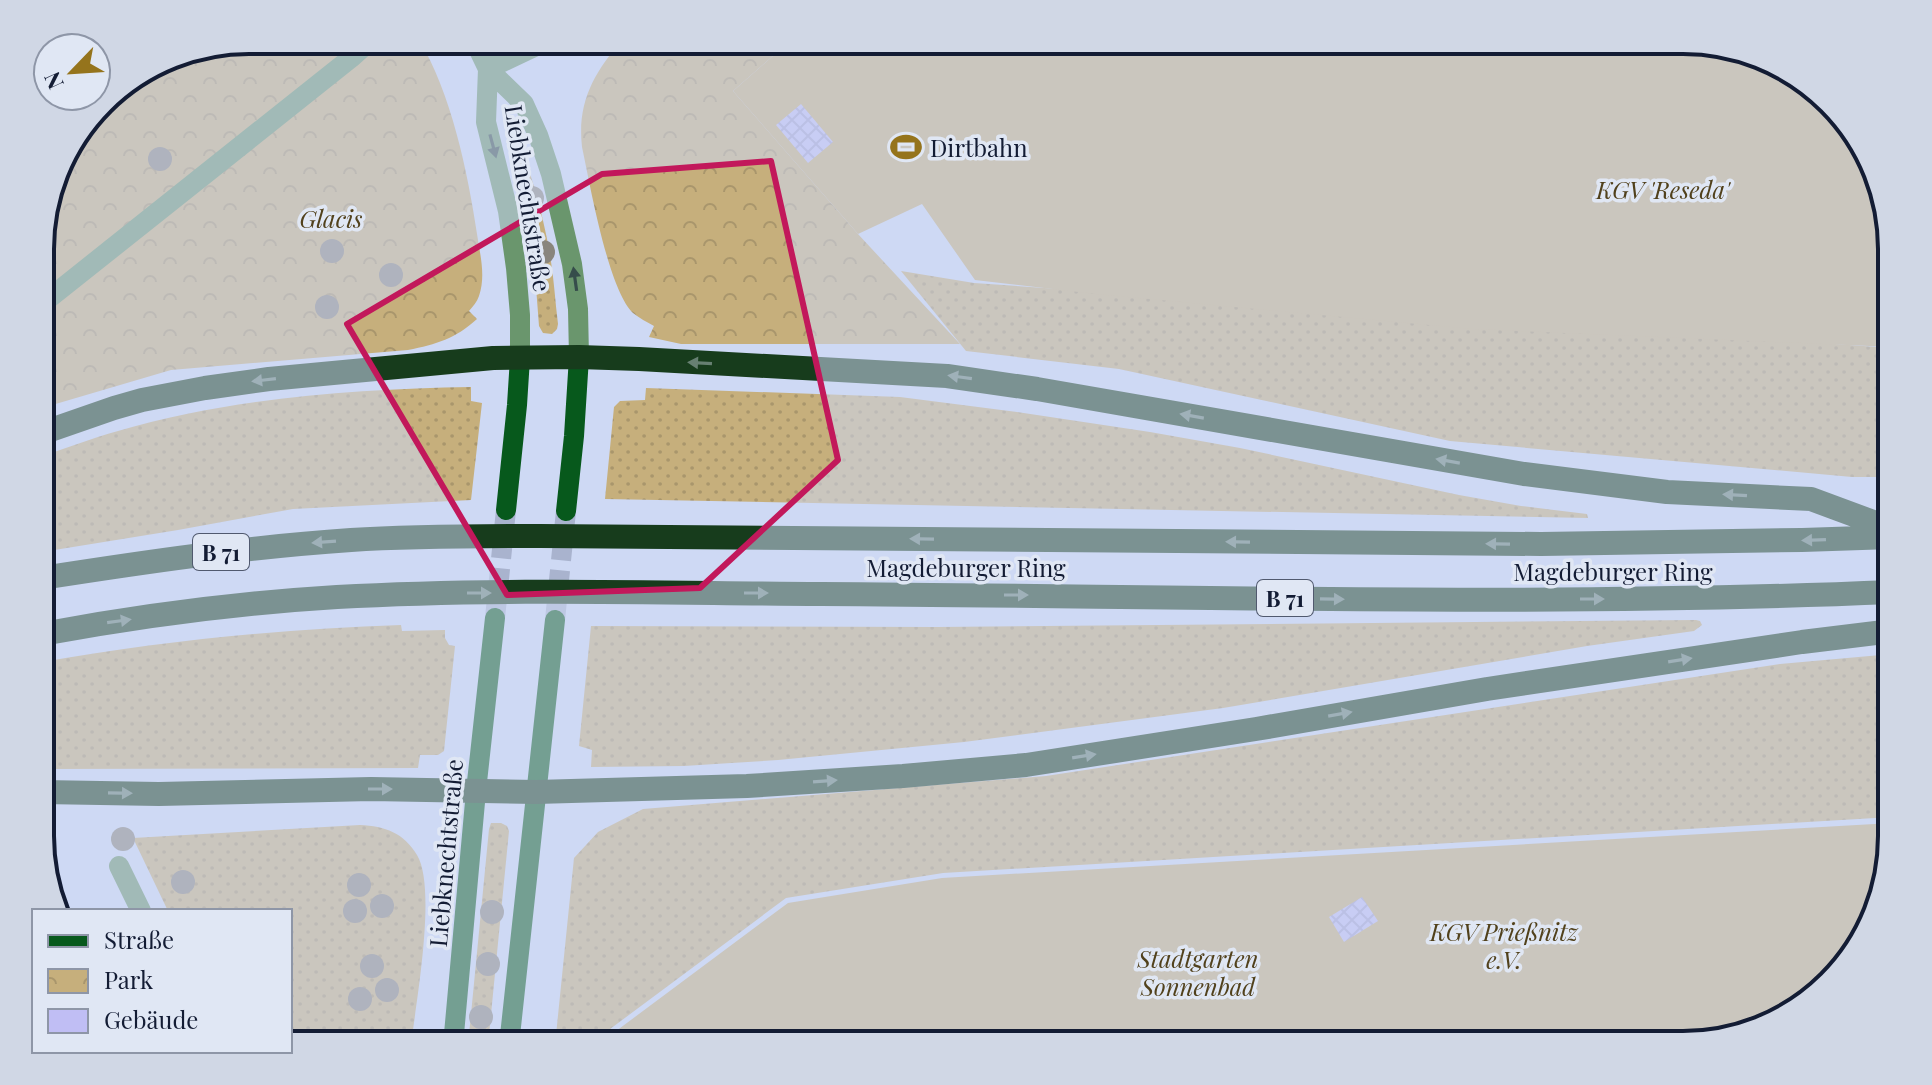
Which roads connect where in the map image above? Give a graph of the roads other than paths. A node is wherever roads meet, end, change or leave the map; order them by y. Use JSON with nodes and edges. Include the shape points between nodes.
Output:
{"nodes":[{"id":1,"x":355,"y":54,"type":"edge"},
{"id":2,"x":481,"y":54,"type":"edge"},
{"id":3,"x":520,"y":54,"type":"edge"},
{"id":4,"x":488,"y":69,"type":"junction"},
{"id":5,"x":54,"y":294,"type":"edge"},
{"id":6,"x":579,"y":357,"type":"junction"},
{"id":7,"x":520,"y":358,"type":"junction"},
{"id":8,"x":54,"y":429,"type":"edge"},
{"id":9,"x":506,"y":510,"type":"tunnel mouth"},
{"id":10,"x":566,"y":511,"type":"tunnel mouth"},
{"id":11,"x":1878,"y":524,"type":"edge"},
{"id":12,"x":1878,"y":537,"type":"edge"},
{"id":13,"x":54,"y":576,"type":"edge"},
{"id":14,"x":1878,"y":593,"type":"edge"},
{"id":15,"x":495,"y":618,"type":"tunnel mouth"},
{"id":16,"x":555,"y":620,"type":"tunnel mouth"},
{"id":17,"x":54,"y":632,"type":"edge"},
{"id":18,"x":1878,"y":633,"type":"edge"},
{"id":19,"x":476,"y":791,"type":"junction"},
{"id":20,"x":54,"y":792,"type":"edge"},
{"id":21,"x":536,"y":792,"type":"junction"},
{"id":22,"x":119,"y":866,"type":"dead end"},
{"id":23,"x":140,"y":909,"type":"edge"},
{"id":24,"x":454,"y":1031,"type":"edge"},
{"id":25,"x":510,"y":1031,"type":"edge"}],
"edges":[{"from":1,"to":5,"type":"street"},
{"from":2,"to":4,"type":"street"},
{"from":3,"to":4,"type":"street"},
{"from":6,"to":4,"type":"street","name":"Liebknechtstraße","one_way":true,"via":[[574,275],[551,174],[524,104]]},
{"from":4,"to":7,"type":"street","name":"Liebknechtstraße","one_way":true,"via":[[486,122],[508,211]]},
{"from":6,"to":7,"type":"highway"},
{"from":6,"to":10,"type":"main road","name":"Liebknechtstraße"},
{"from":11,"to":6,"type":"highway","one_way":true,"via":[[1811,499],[1667,492],[1524,474],[947,376]]},
{"from":7,"to":8,"type":"highway","one_way":true,"via":[[205,388],[114,408]]},
{"from":7,"to":9,"type":"main road","name":"Liebknechtstraße"},
{"from":12,"to":13,"type":"highway","name":"Magdeburger Ring","number":"B 71","one_way":true,"via":[[1541,544],[402,537],[198,555]]},
{"from":17,"to":14,"type":"highway","name":"Magdeburger Ring","number":"B 71","one_way":true,"via":[[226,607],[401,594],[1448,600]]},
{"from":15,"to":19,"type":"main road","name":"Liebknechtstraße"},
{"from":16,"to":21,"type":"main road"},
{"from":21,"to":18,"type":"highway","one_way":true,"via":[[747,786],[1026,765],[1487,689]]},
{"from":20,"to":19,"type":"highway","one_way":true},
{"from":19,"to":21,"type":"highway"},
{"from":19,"to":24,"type":"main road","name":"Liebknechtstraße"},
{"from":21,"to":25,"type":"main road"},
{"from":22,"to":23,"type":"street"}]}
